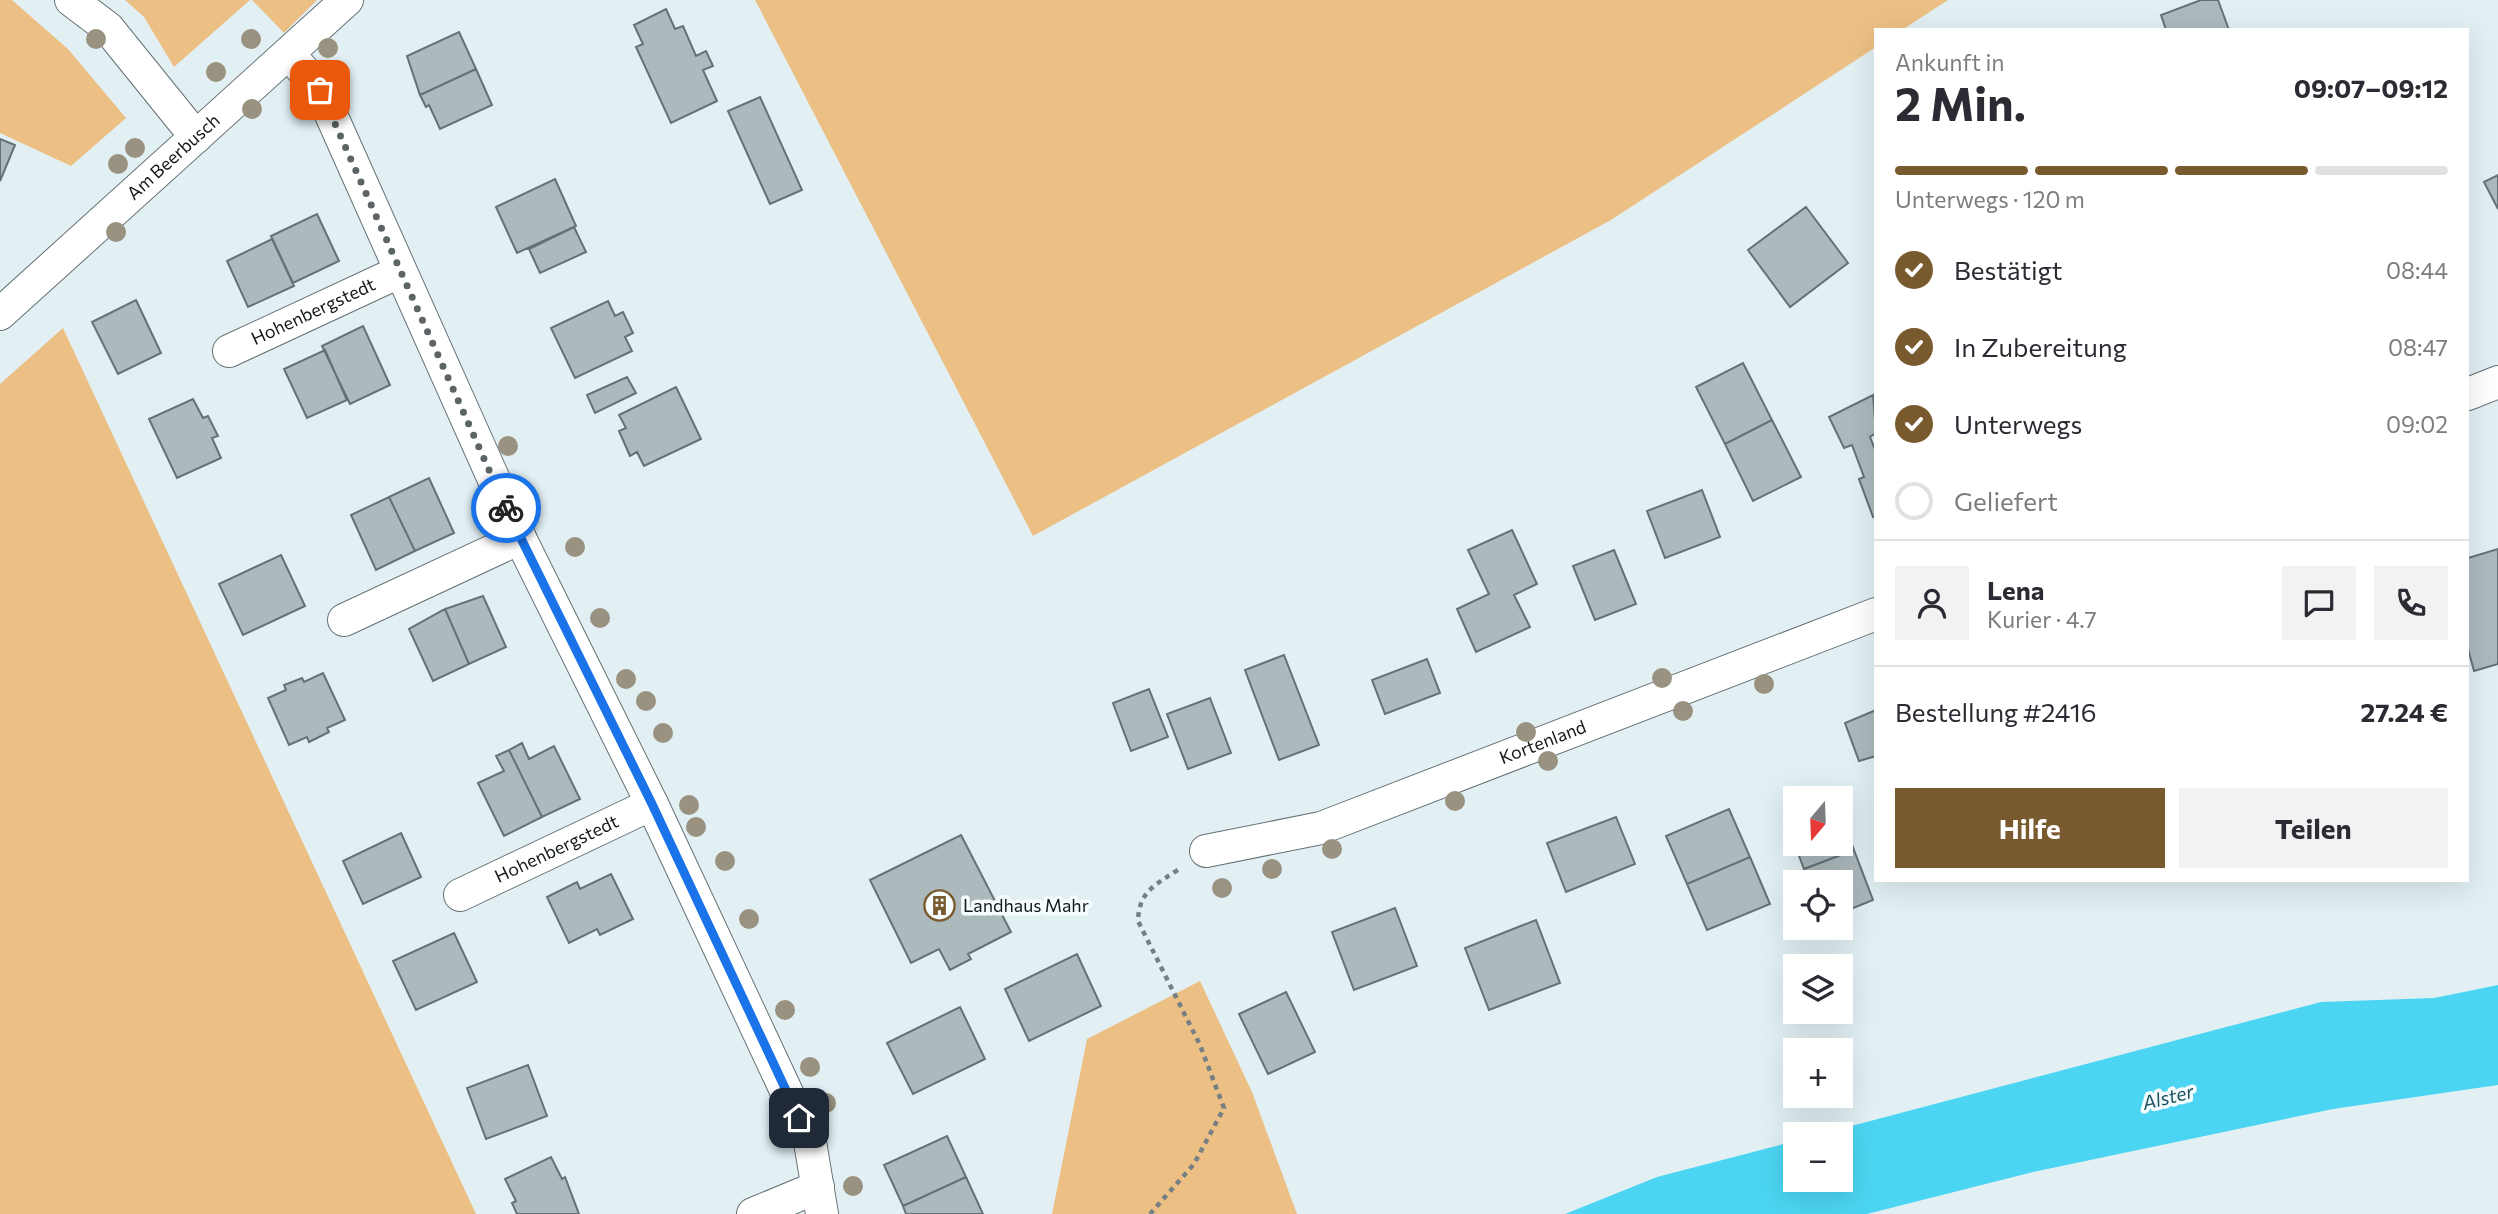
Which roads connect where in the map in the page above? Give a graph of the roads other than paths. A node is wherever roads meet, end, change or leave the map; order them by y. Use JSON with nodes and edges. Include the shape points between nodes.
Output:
{"nodes":[{"id":1,"x":71,"y":0,"type":"edge"},
{"id":2,"x":348,"y":0,"type":"edge"},
{"id":3,"x":289,"y":54,"type":"junction"},
{"id":4,"x":196,"y":137,"type":"junction"},
{"id":5,"x":399,"y":272,"type":"junction"},
{"id":6,"x":0,"y":314,"type":"edge"},
{"id":7,"x":229,"y":351,"type":"dead end"},
{"id":8,"x":2498,"y":382,"type":"edge"},
{"id":9,"x":2469,"y":394,"type":"edge"},
{"id":10,"x":520,"y":538,"type":"junction"},
{"id":11,"x":1874,"y":615,"type":"edge"},
{"id":12,"x":344,"y":621,"type":"dead end"},
{"id":13,"x":652,"y":804,"type":"junction"},
{"id":14,"x":1206,"y":851,"type":"road end"},
{"id":15,"x":460,"y":895,"type":"dead end"},
{"id":16,"x":820,"y":1200,"type":"edge"},
{"id":17,"x":753,"y":1214,"type":"edge"}],
"edges":[{"from":1,"to":4,"type":"street","via":[[108,27]]},
{"from":2,"to":3,"type":"street","name":"Am Beerbusch"},
{"from":3,"to":4,"type":"street","name":"Am Beerbusch"},
{"from":3,"to":5,"type":"street","via":[[320,90]]},
{"from":4,"to":6,"type":"street","name":"Am Beerbusch"},
{"from":5,"to":7,"type":"street","name":"Hohenbergstedt"},
{"from":5,"to":10,"type":"street"},
{"from":8,"to":9,"type":"street"},
{"from":10,"to":12,"type":"street"},
{"from":10,"to":13,"type":"street"},
{"from":11,"to":14,"type":"street","name":"Kortenland","via":[[1321,828]]},
{"from":13,"to":15,"type":"street","name":"Hohenbergstedt"},
{"from":13,"to":16,"type":"street","via":[[810,1142]]},
{"from":16,"to":17,"type":"street"}]}
